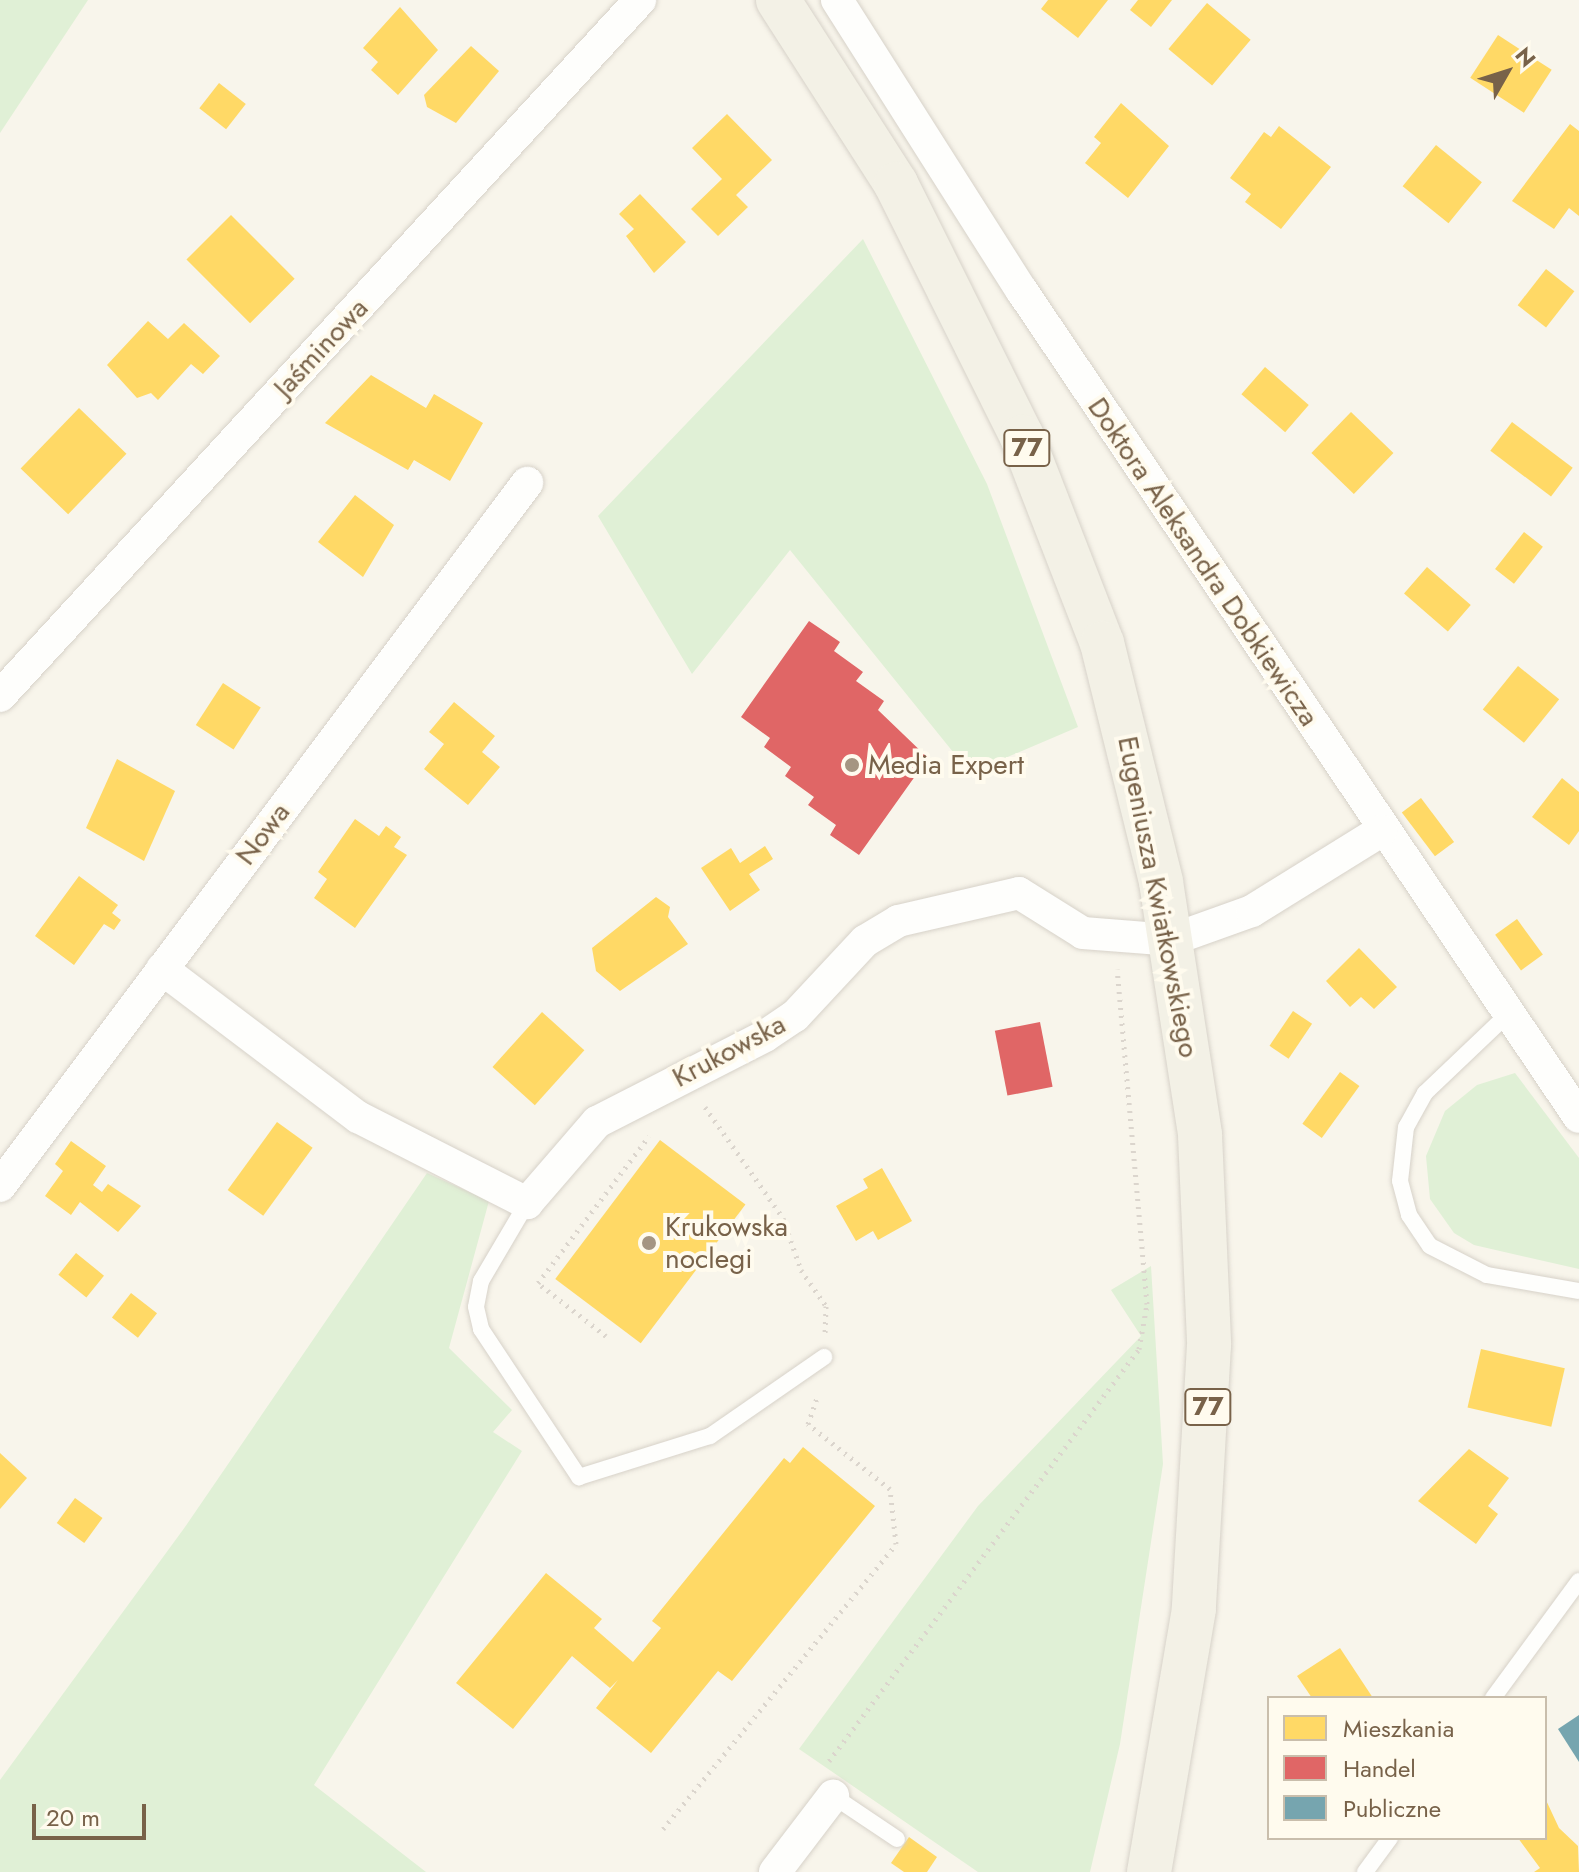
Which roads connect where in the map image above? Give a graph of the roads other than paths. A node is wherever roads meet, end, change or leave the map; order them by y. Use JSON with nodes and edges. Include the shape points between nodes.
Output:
{"nodes":[{"id":1,"x":640,"y":0,"type":"edge"},
{"id":2,"x":778,"y":0,"type":"edge"},
{"id":3,"x":837,"y":0,"type":"edge"},
{"id":4,"x":527,"y":483,"type":"dead end"},
{"id":5,"x":0,"y":696,"type":"edge"},
{"id":6,"x":1381,"y":831,"type":"junction"},
{"id":7,"x":1171,"y":940,"type":"junction"},
{"id":8,"x":162,"y":969,"type":"junction"},
{"id":9,"x":1508,"y":1014,"type":"junction"},
{"id":10,"x":1579,"y":1117,"type":"edge"},
{"id":11,"x":0,"y":1186,"type":"edge"},
{"id":12,"x":527,"y":1203,"type":"junction"},
{"id":13,"x":1579,"y":1291,"type":"edge"},
{"id":14,"x":824,"y":1357,"type":"road end"},
{"id":15,"x":1579,"y":1581,"type":"edge"},
{"id":16,"x":1494,"y":1696,"type":"edge"},
{"id":17,"x":828,"y":1783,"type":"joint"},
{"id":18,"x":897,"y":1839,"type":"dead end"},
{"id":19,"x":1389,"y":1840,"type":"edge"},
{"id":20,"x":775,"y":1872,"type":"edge"},
{"id":21,"x":1149,"y":1872,"type":"edge"},
{"id":22,"x":1365,"y":1872,"type":"edge"}],
"edges":[{"from":1,"to":5,"type":"street","name":"Jaśminowa"},
{"from":2,"to":7,"type":"main road","name":"Eugeniusza Kwiatkowskiego","number":"77","via":[[921,229],[1048,498],[1117,694]]},
{"from":3,"to":6,"type":"street","name":"Doktora Aleksandra Dobkiewicza"},
{"from":4,"to":8,"type":"street","name":"Nowa"},
{"from":6,"to":7,"type":"street","name":"Krukowska","via":[[1252,911]]},
{"from":6,"to":9,"type":"street","name":"Doktora Aleksandra Dobkiewicza"},
{"from":7,"to":12,"type":"street","name":"Krukowska","via":[[1083,933],[1019,893],[898,921],[865,941],[795,1016],[597,1122]]},
{"from":7,"to":21,"type":"main road","name":"Eugeniusza Kwiatkowskiego","number":"77","via":[[1202,1162],[1207,1415],[1194,1609]]},
{"from":8,"to":11,"type":"street","name":"Nowa"},
{"from":8,"to":12,"type":"street","via":[[358,1117]]},
{"from":9,"to":10,"type":"street","name":"Doktora Aleksandra Dobkiewicza"},
{"from":9,"to":13,"type":"lane","via":[[1425,1093],[1406,1127],[1400,1181],[1409,1215],[1430,1246],[1487,1275]]},
{"from":12,"to":14,"type":"lane","via":[[481,1281],[476,1307],[481,1329],[579,1477],[710,1436]]},
{"from":15,"to":16,"type":"lane"},
{"from":17,"to":18,"type":"lane"},
{"from":17,"to":20,"type":"street"},
{"from":19,"to":22,"type":"lane"}]}
